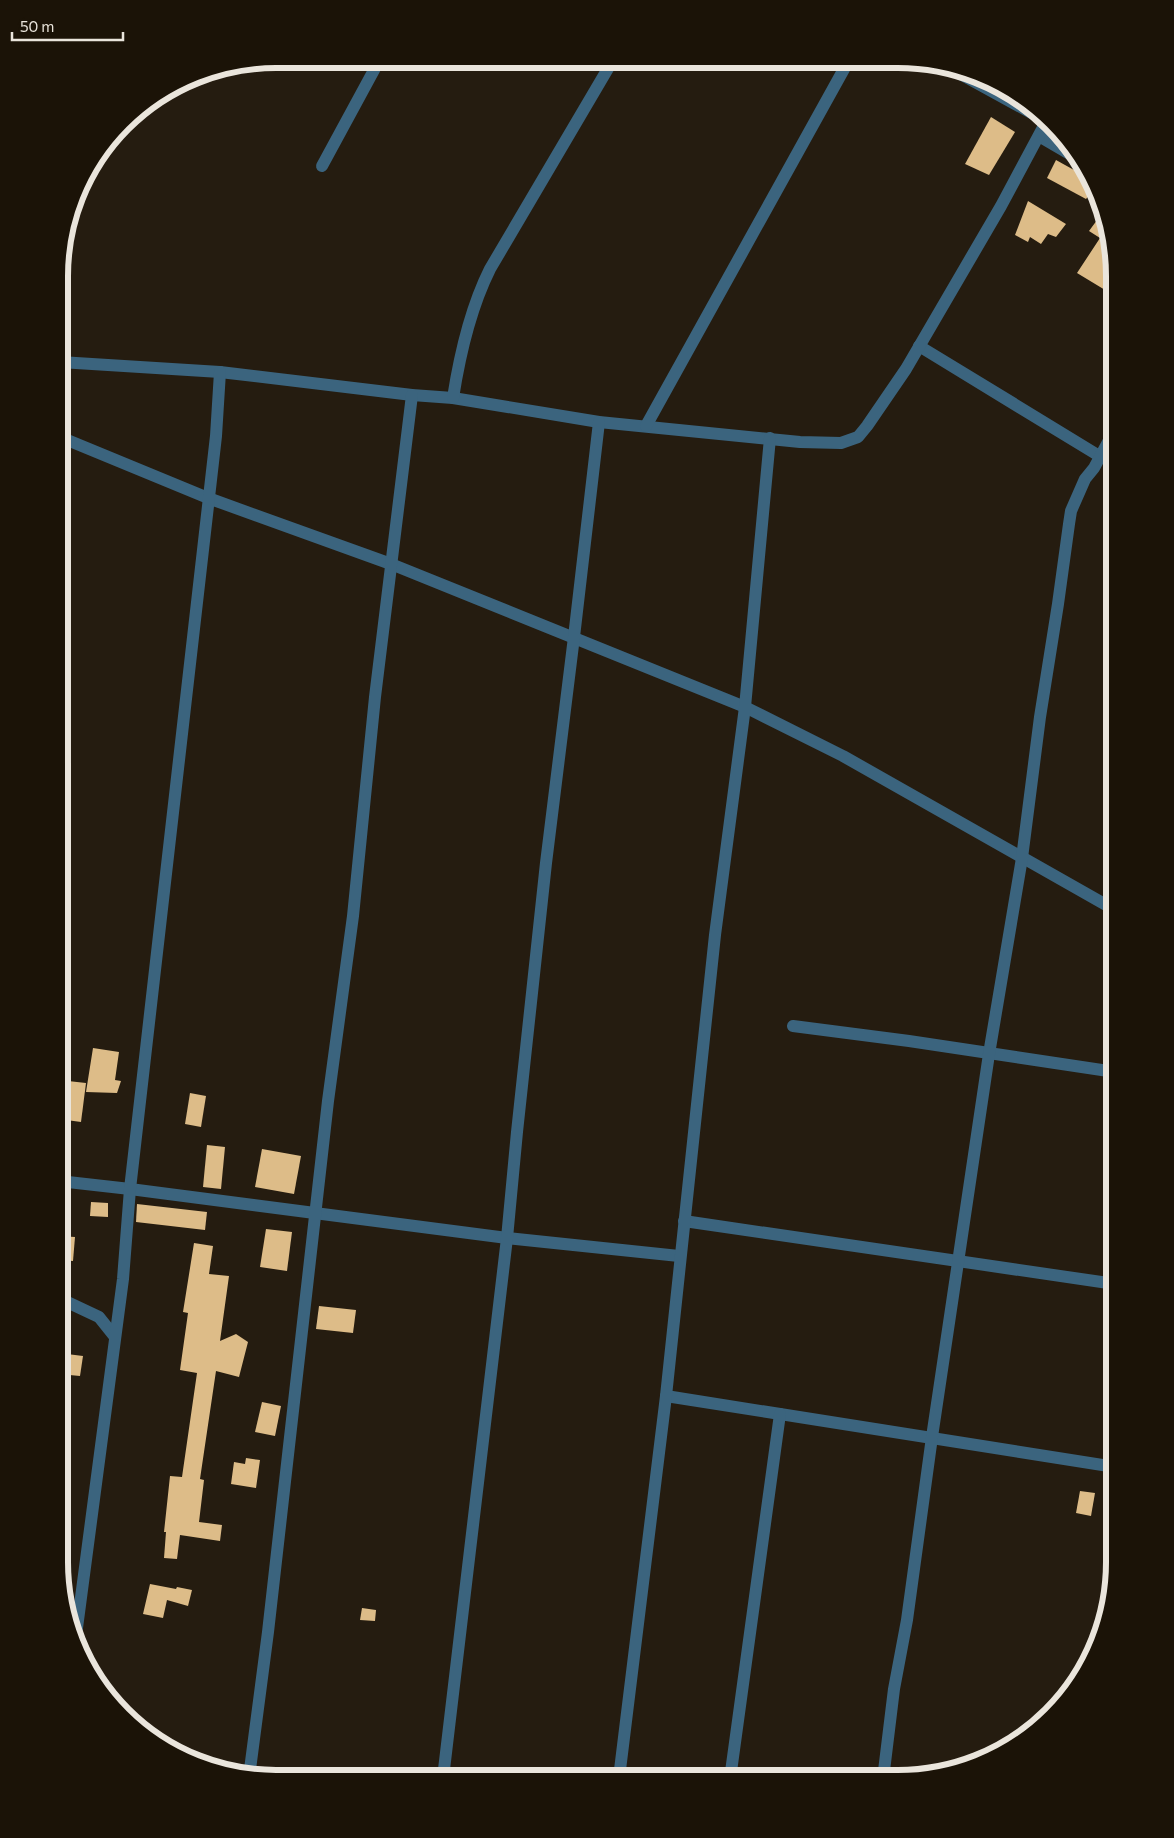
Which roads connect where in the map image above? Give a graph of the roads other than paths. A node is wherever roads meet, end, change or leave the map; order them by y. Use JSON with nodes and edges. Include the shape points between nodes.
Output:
{"nodes":[{"id":1,"x":375,"y":68,"type":"edge"},
{"id":2,"x":608,"y":68,"type":"edge"},
{"id":3,"x":845,"y":68,"type":"edge"},
{"id":4,"x":976,"y":82,"type":"edge"},
{"id":5,"x":1015,"y":103,"type":"edge"},
{"id":6,"x":1044,"y":126,"type":"edge"},
{"id":7,"x":1039,"y":136,"type":"junction"},
{"id":8,"x":1066,"y":152,"type":"edge"},
{"id":9,"x":322,"y":166,"type":"dead end"},
{"id":10,"x":919,"y":346,"type":"junction"},
{"id":11,"x":68,"y":362,"type":"edge"},
{"id":12,"x":220,"y":372,"type":"junction"},
{"id":13,"x":412,"y":395,"type":"junction"},
{"id":14,"x":453,"y":398,"type":"junction"},
{"id":15,"x":599,"y":422,"type":"junction"},
{"id":16,"x":646,"y":426,"type":"junction"},
{"id":17,"x":770,"y":438,"type":"junction"},
{"id":18,"x":68,"y":440,"type":"edge"},
{"id":19,"x":1106,"y":446,"type":"edge"},
{"id":20,"x":1100,"y":457,"type":"junction"},
{"id":21,"x":1106,"y":459,"type":"edge"},
{"id":22,"x":208,"y":498,"type":"junction"},
{"id":23,"x":392,"y":564,"type":"junction"},
{"id":24,"x":574,"y":637,"type":"junction"},
{"id":25,"x":745,"y":707,"type":"junction"},
{"id":26,"x":1022,"y":858,"type":"junction"},
{"id":27,"x":1106,"y":905,"type":"edge"},
{"id":28,"x":793,"y":1026,"type":"dead end"},
{"id":29,"x":989,"y":1054,"type":"junction"},
{"id":30,"x":1106,"y":1071,"type":"edge"},
{"id":31,"x":68,"y":1182,"type":"edge"},
{"id":32,"x":130,"y":1189,"type":"junction"},
{"id":33,"x":315,"y":1214,"type":"junction"},
{"id":34,"x":684,"y":1221,"type":"junction"},
{"id":35,"x":507,"y":1238,"type":"junction"},
{"id":36,"x":680,"y":1256,"type":"junction"},
{"id":37,"x":958,"y":1261,"type":"junction"},
{"id":38,"x":1106,"y":1283,"type":"edge"},
{"id":39,"x":68,"y":1302,"type":"edge"},
{"id":40,"x":115,"y":1337,"type":"junction"},
{"id":41,"x":666,"y":1396,"type":"junction"},
{"id":42,"x":780,"y":1414,"type":"junction"},
{"id":43,"x":932,"y":1437,"type":"junction"},
{"id":44,"x":1106,"y":1466,"type":"edge"},
{"id":45,"x":77,"y":1624,"type":"edge"},
{"id":46,"x":250,"y":1769,"type":"edge"},
{"id":47,"x":444,"y":1770,"type":"edge"},
{"id":48,"x":620,"y":1770,"type":"edge"},
{"id":49,"x":731,"y":1770,"type":"edge"},
{"id":50,"x":884,"y":1770,"type":"edge"}],
"edges":[{"from":1,"to":9,"type":"street"},
{"from":2,"to":14,"type":"street","via":[[480,288],[459,358]]},
{"from":3,"to":16,"type":"street"},
{"from":4,"to":5,"type":"street"},
{"from":6,"to":7,"type":"street"},
{"from":7,"to":8,"type":"street"},
{"from":7,"to":10,"type":"street"},
{"from":10,"to":17,"type":"street","via":[[858,437],[841,443],[822,444]]},
{"from":10,"to":20,"type":"street"},
{"from":11,"to":12,"type":"street"},
{"from":12,"to":13,"type":"street"},
{"from":12,"to":22,"type":"street"},
{"from":13,"to":14,"type":"street"},
{"from":13,"to":23,"type":"street"},
{"from":14,"to":15,"type":"street"},
{"from":15,"to":16,"type":"street"},
{"from":15,"to":24,"type":"street"},
{"from":16,"to":17,"type":"street"},
{"from":17,"to":25,"type":"street"},
{"from":18,"to":22,"type":"street"},
{"from":19,"to":20,"type":"street"},
{"from":20,"to":21,"type":"street"},
{"from":20,"to":26,"type":"street","via":[[1076,497],[1068,524]]},
{"from":22,"to":23,"type":"street"},
{"from":22,"to":32,"type":"street"},
{"from":23,"to":24,"type":"street"},
{"from":23,"to":33,"type":"street","via":[[353,916]]},
{"from":24,"to":25,"type":"street"},
{"from":24,"to":35,"type":"street","via":[[545,872]]},
{"from":25,"to":26,"type":"street","via":[[843,756]]},
{"from":25,"to":34,"type":"street","via":[[715,935]]},
{"from":26,"to":27,"type":"street"},
{"from":26,"to":29,"type":"street"},
{"from":28,"to":29,"type":"street"},
{"from":29,"to":30,"type":"street"},
{"from":29,"to":37,"type":"street"},
{"from":31,"to":32,"type":"street"},
{"from":32,"to":33,"type":"street"},
{"from":32,"to":40,"type":"street"},
{"from":33,"to":35,"type":"street"},
{"from":33,"to":46,"type":"street"},
{"from":34,"to":36,"type":"street"},
{"from":34,"to":37,"type":"street"},
{"from":35,"to":36,"type":"street"},
{"from":35,"to":47,"type":"street"},
{"from":36,"to":41,"type":"street"},
{"from":37,"to":38,"type":"street"},
{"from":37,"to":43,"type":"street"},
{"from":39,"to":40,"type":"street","via":[[99,1317]]},
{"from":40,"to":45,"type":"street"},
{"from":41,"to":42,"type":"street"},
{"from":41,"to":48,"type":"street"},
{"from":42,"to":43,"type":"street"},
{"from":42,"to":49,"type":"street"},
{"from":43,"to":44,"type":"street"},
{"from":43,"to":50,"type":"street"}]}
